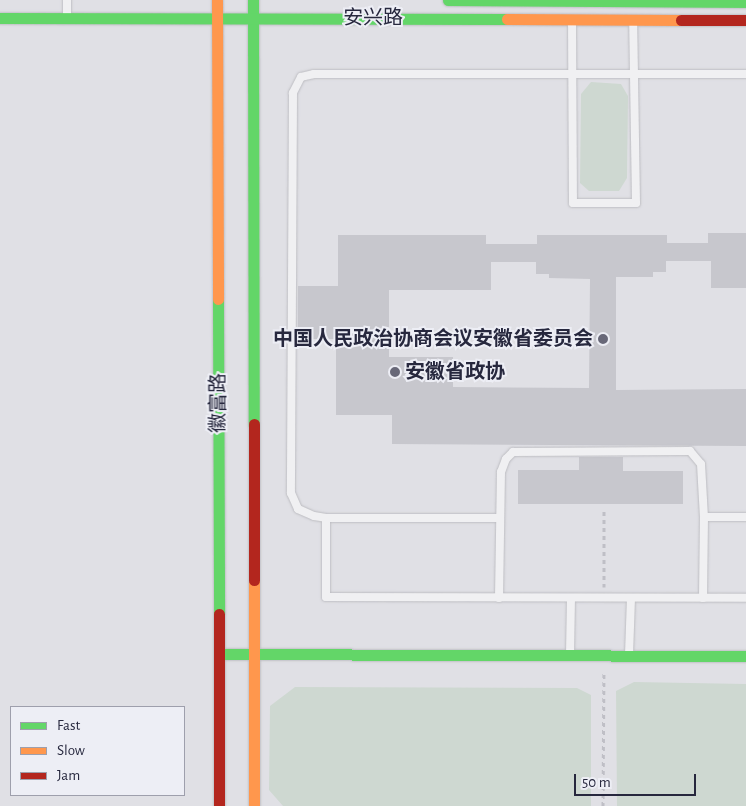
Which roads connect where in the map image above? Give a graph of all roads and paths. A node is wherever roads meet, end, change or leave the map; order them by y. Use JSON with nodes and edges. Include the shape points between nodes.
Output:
{"nodes":[{"id":1,"x":67,"y":0,"type":"edge"},
{"id":2,"x":217,"y":0,"type":"edge"},
{"id":3,"x":253,"y":0,"type":"edge"},
{"id":4,"x":448,"y":0,"type":"edge"},
{"id":5,"x":572,"y":1,"type":"edge"},
{"id":6,"x":633,"y":2,"type":"junction"},
{"id":7,"x":746,"y":2,"type":"edge"},
{"id":8,"x":253,"y":17,"type":"junction"},
{"id":9,"x":0,"y":18,"type":"edge"},
{"id":10,"x":67,"y":18,"type":"junction"},
{"id":11,"x":218,"y":18,"type":"junction"},
{"id":12,"x":572,"y":19,"type":"junction"},
{"id":13,"x":633,"y":19,"type":"junction"},
{"id":14,"x":746,"y":20,"type":"edge"},
{"id":15,"x":573,"y":74,"type":"junction"},
{"id":16,"x":634,"y":74,"type":"junction"},
{"id":17,"x":746,"y":74,"type":"edge"},
{"id":18,"x":604,"y":510,"type":"dead end"},
{"id":19,"x":704,"y":517,"type":"junction"},
{"id":20,"x":746,"y":517,"type":"edge"},
{"id":21,"x":326,"y":518,"type":"junction"},
{"id":22,"x":500,"y":518,"type":"junction"},
{"id":23,"x":499,"y":598,"type":"junction"},
{"id":24,"x":571,"y":598,"type":"junction"},
{"id":25,"x":604,"y":598,"type":"junction"},
{"id":26,"x":631,"y":598,"type":"junction"},
{"id":27,"x":703,"y":598,"type":"junction"},
{"id":28,"x":746,"y":598,"type":"edge"},
{"id":29,"x":218,"y":654,"type":"junction"},
{"id":30,"x":254,"y":654,"type":"junction"},
{"id":31,"x":570,"y":655,"type":"junction"},
{"id":32,"x":605,"y":655,"type":"junction"},
{"id":33,"x":629,"y":655,"type":"junction"},
{"id":34,"x":746,"y":656,"type":"edge"},
{"id":35,"x":218,"y":806,"type":"edge"},
{"id":36,"x":254,"y":806,"type":"edge"},
{"id":37,"x":603,"y":806,"type":"edge"}],
"edges":[{"from":1,"to":10,"type":"lane"},
{"from":2,"to":11,"type":"street","name":"徽富路"},
{"from":3,"to":8,"type":"street","name":"徽富路"},
{"from":4,"to":5,"type":"street"},
{"from":5,"to":6,"type":"street"},
{"from":5,"to":12,"type":"lane"},
{"from":6,"to":7,"type":"street"},
{"from":6,"to":13,"type":"lane"},
{"from":8,"to":11,"type":"street","name":"安兴路"},
{"from":8,"to":12,"type":"street","name":"安兴路"},
{"from":8,"to":30,"type":"street","name":"徽富路"},
{"from":9,"to":10,"type":"street","name":"安兴路"},
{"from":10,"to":11,"type":"street","name":"安兴路"},
{"from":11,"to":29,"type":"street","name":"徽富路"},
{"from":12,"to":13,"type":"street","name":"安兴路"},
{"from":12,"to":15,"type":"lane"},
{"from":13,"to":14,"type":"street","name":"安兴路"},
{"from":13,"to":16,"type":"lane"},
{"from":15,"to":16,"type":"lane"},
{"from":15,"to":16,"type":"lane","via":[[573,203],[636,203]]},
{"from":15,"to":21,"type":"lane","via":[[314,74],[302,77],[294,87],[292,493],[298,509]]},
{"from":16,"to":17,"type":"lane"},
{"from":18,"to":25,"type":"path"},
{"from":19,"to":20,"type":"lane"},
{"from":19,"to":22,"type":"lane","via":[[701,464],[690,451],[520,451],[506,459],[502,467]]},
{"from":19,"to":27,"type":"lane"},
{"from":21,"to":22,"type":"lane"},
{"from":21,"to":23,"type":"lane","via":[[326,597]]},
{"from":22,"to":23,"type":"lane"},
{"from":23,"to":24,"type":"lane"},
{"from":24,"to":25,"type":"lane"},
{"from":24,"to":31,"type":"lane"},
{"from":25,"to":26,"type":"lane"},
{"from":26,"to":27,"type":"lane"},
{"from":26,"to":33,"type":"lane"},
{"from":27,"to":28,"type":"lane"},
{"from":29,"to":30,"type":"street"},
{"from":29,"to":35,"type":"street","name":"徽富路"},
{"from":30,"to":31,"type":"street"},
{"from":30,"to":36,"type":"street","name":"徽富路"},
{"from":31,"to":32,"type":"street"},
{"from":32,"to":33,"type":"street"},
{"from":32,"to":37,"type":"path"},
{"from":33,"to":34,"type":"street"}]}
